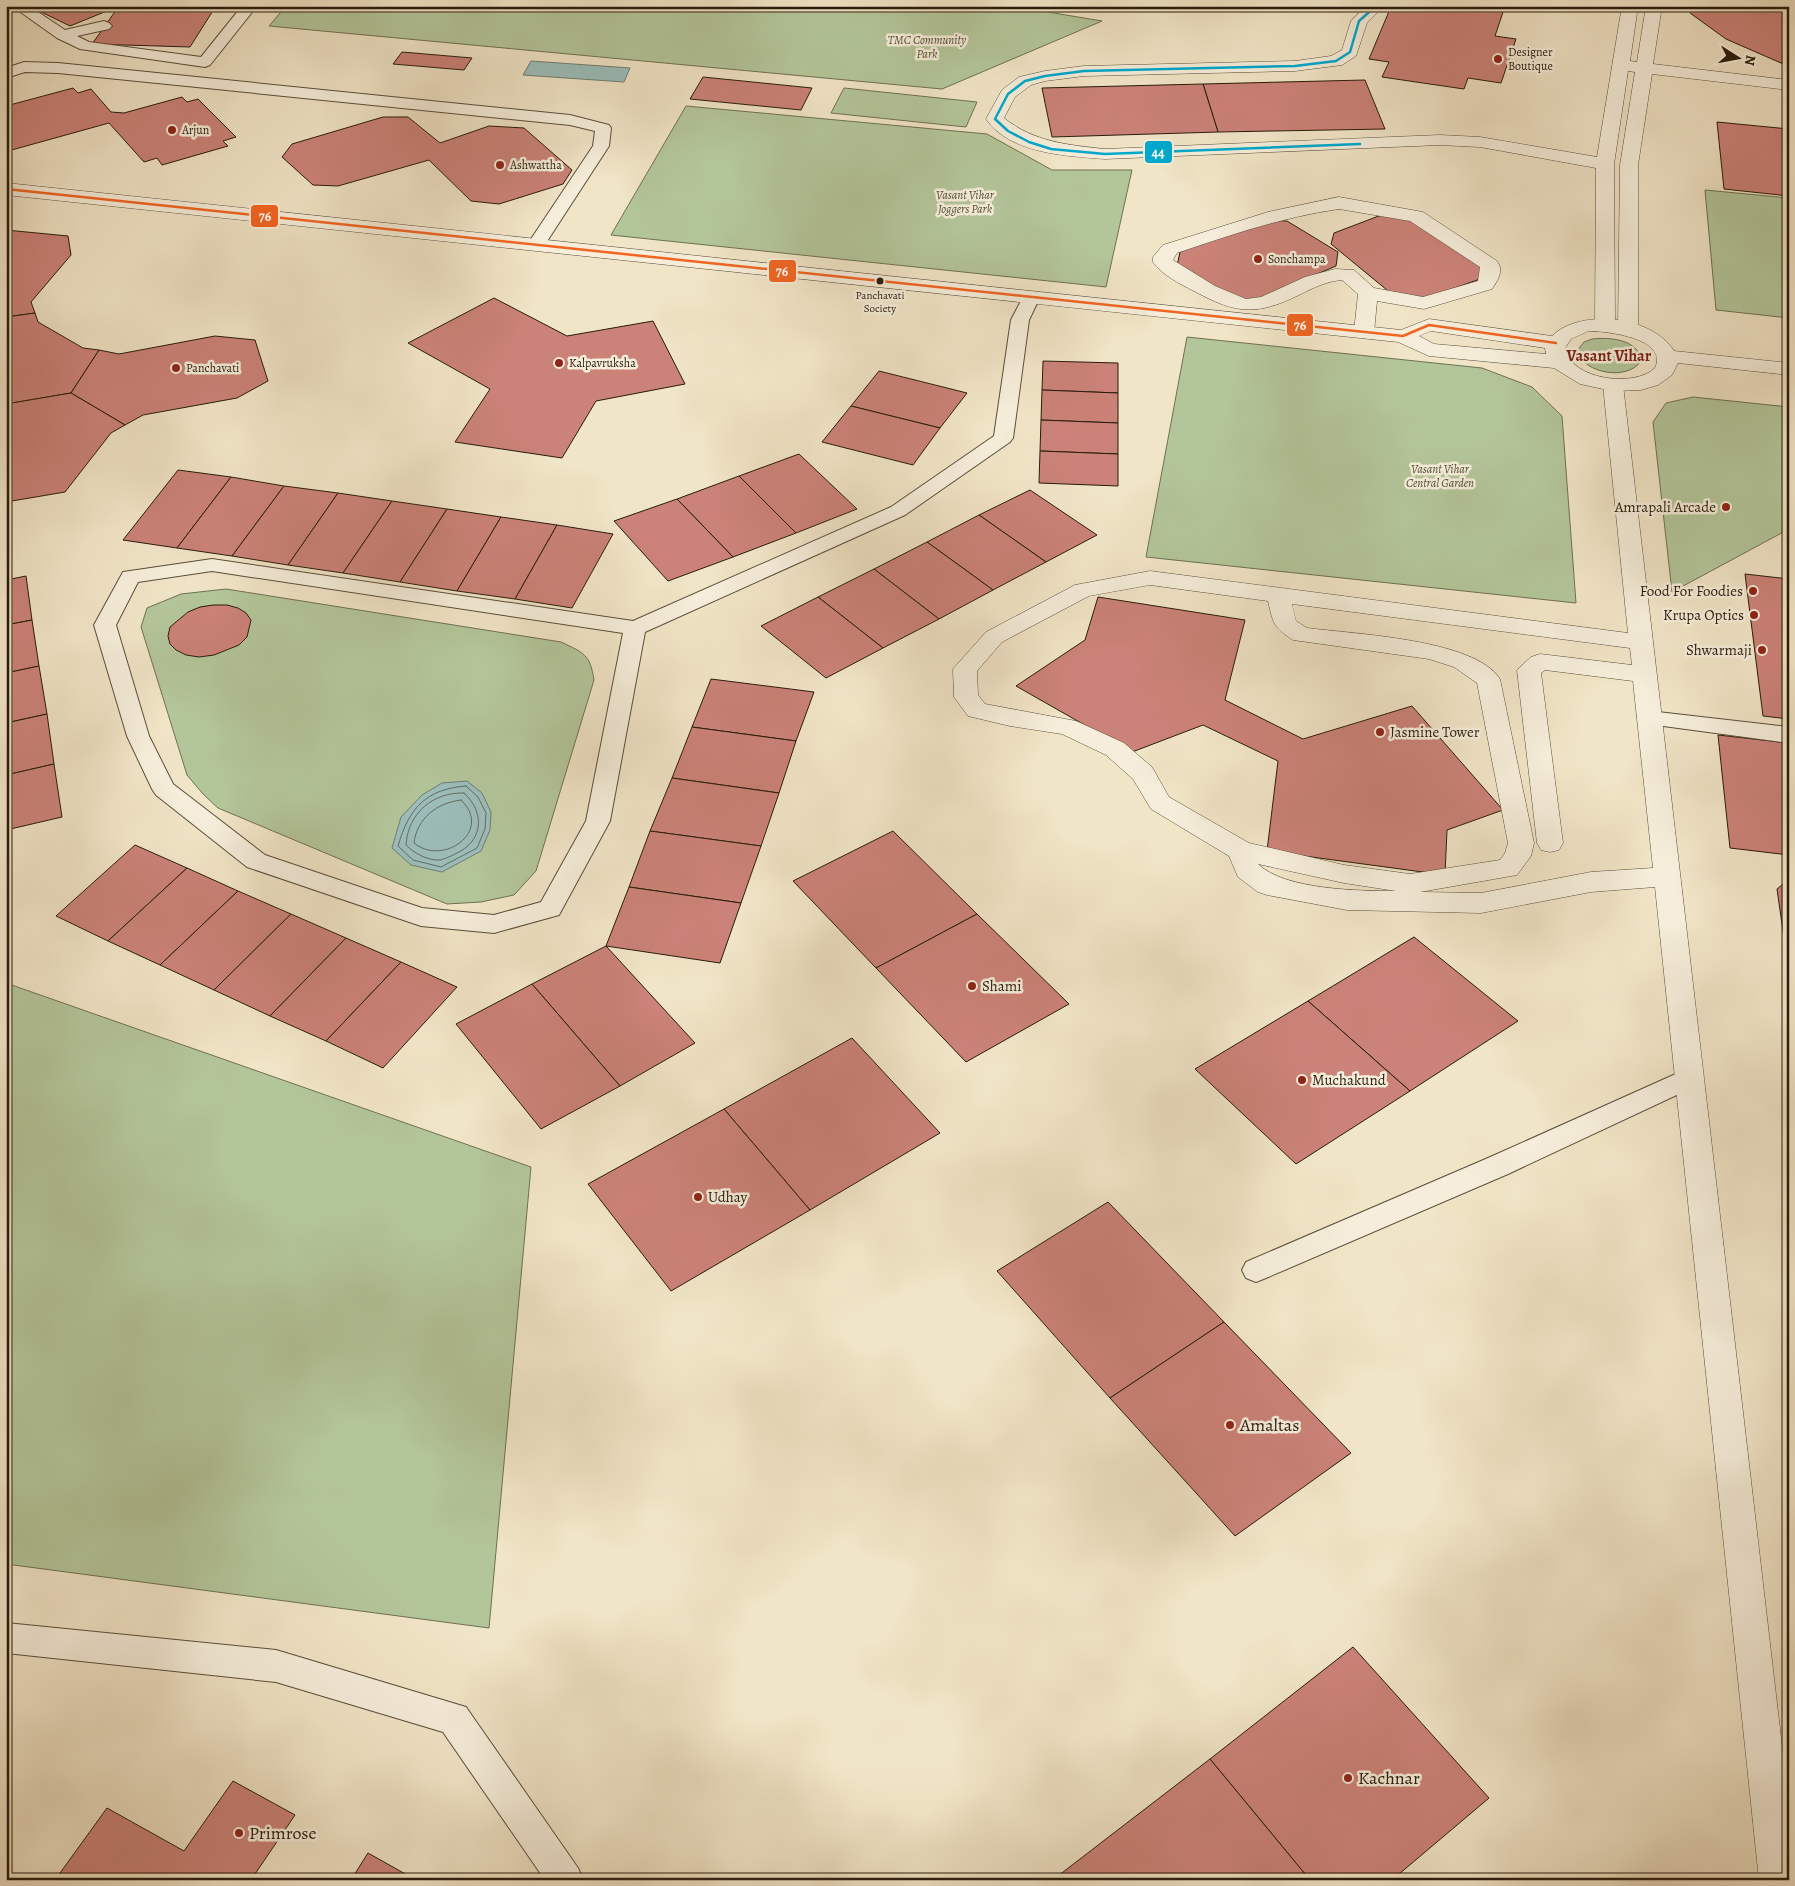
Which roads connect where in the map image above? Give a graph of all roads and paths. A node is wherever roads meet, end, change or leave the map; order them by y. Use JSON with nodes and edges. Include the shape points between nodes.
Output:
{"nodes":[{"id":1,"x":19,"y":6,"type":"edge"},
{"id":2,"x":250,"y":6,"type":"edge"},
{"id":3,"x":1376,"y":6,"type":"edge"},
{"id":4,"x":1630,"y":6,"type":"edge"},
{"id":5,"x":1654,"y":6,"type":"edge"},
{"id":6,"x":104,"y":26,"type":"dead end"},
{"id":7,"x":62,"y":35,"type":"junction"},
{"id":8,"x":1621,"y":66,"type":"junction"},
{"id":9,"x":1644,"y":68,"type":"junction"},
{"id":10,"x":6,"y":73,"type":"edge"},
{"id":11,"x":1789,"y":85,"type":"edge"},
{"id":12,"x":1605,"y":173,"type":"junction"},
{"id":13,"x":1629,"y":184,"type":"junction"},
{"id":14,"x":6,"y":189,"type":"edge"},
{"id":15,"x":536,"y":245,"type":"junction"},
{"id":16,"x":1368,"y":293,"type":"junction"},
{"id":17,"x":1031,"y":298,"type":"junction"},
{"id":18,"x":1605,"y":325,"type":"junction"},
{"id":19,"x":1628,"y":329,"type":"junction"},
{"id":20,"x":1364,"y":332,"type":"junction"},
{"id":21,"x":1558,"y":353,"type":"junction"},
{"id":22,"x":1668,"y":356,"type":"junction"},
{"id":23,"x":1789,"y":368,"type":"edge"},
{"id":24,"x":1613,"y":385,"type":"junction"},
{"id":25,"x":1279,"y":596,"type":"junction"},
{"id":26,"x":635,"y":628,"type":"junction"},
{"id":27,"x":1641,"y":642,"type":"junction"},
{"id":28,"x":1645,"y":674,"type":"junction"},
{"id":29,"x":1649,"y":718,"type":"junction"},
{"id":30,"x":1789,"y":735,"type":"edge"},
{"id":31,"x":1550,"y":843,"type":"dead end"},
{"id":32,"x":1242,"y":851,"type":"junction"},
{"id":33,"x":1667,"y":877,"type":"junction"},
{"id":34,"x":1689,"y":1078,"type":"junction"},
{"id":35,"x":1256,"y":1270,"type":"dead end"},
{"id":36,"x":6,"y":1638,"type":"edge"},
{"id":37,"x":566,"y":1880,"type":"edge"},
{"id":38,"x":1778,"y":1880,"type":"edge"}],
"edges":[{"from":1,"to":7,"type":"lane"},
{"from":2,"to":7,"type":"lane","via":[[205,62],[85,46]]},
{"from":3,"to":12,"type":"street","via":[[1359,21],[1350,52],[1336,62],[1295,66],[1084,71],[1045,76],[1025,81],[1008,94],[995,119],[1008,131],[1051,149],[1105,154],[1440,140],[1480,142]]},
{"from":4,"to":8,"type":"street"},
{"from":5,"to":9,"type":"street"},
{"from":6,"to":7,"type":"lane"},
{"from":8,"to":9,"type":"street"},
{"from":8,"to":12,"type":"street"},
{"from":9,"to":11,"type":"street"},
{"from":9,"to":13,"type":"street"},
{"from":10,"to":15,"type":"lane","via":[[24,67],[58,68],[570,120],[603,128],[601,146]]},
{"from":12,"to":13,"type":"street"},
{"from":12,"to":18,"type":"street"},
{"from":13,"to":19,"type":"street"},
{"from":14,"to":15,"type":"street"},
{"from":15,"to":17,"type":"street"},
{"from":16,"to":16,"type":"street","via":[[1424,303],[1485,285],[1490,277],[1490,265],[1416,216],[1339,203],[1301,208],[1238,225],[1170,249],[1163,262],[1217,297],[1255,305],[1333,273],[1347,274]]},
{"from":16,"to":20,"type":"street"},
{"from":17,"to":20,"type":"street"},
{"from":17,"to":26,"type":"lane","via":[[1020,320],[1002,438],[898,511]]},
{"from":18,"to":19,"type":"street"},
{"from":18,"to":21,"type":"street","via":[[1573,329],[1562,335]]},
{"from":19,"to":22,"type":"street","via":[[1654,340]]},
{"from":20,"to":21,"type":"street","via":[[1403,336],[1428,350]]},
{"from":21,"to":24,"type":"street","via":[[1582,377]]},
{"from":22,"to":23,"type":"street"},
{"from":22,"to":24,"type":"street","via":[[1668,366],[1662,376],[1649,382]]},
{"from":24,"to":27,"type":"street"},
{"from":25,"to":27,"type":"street"},
{"from":25,"to":32,"type":"street","via":[[1150,578],[1083,590],[994,637],[965,669],[966,697],[977,710],[1067,727],[1114,749],[1143,773],[1160,803]]},
{"from":25,"to":32,"type":"street","via":[[1285,624],[1301,635],[1432,652],[1463,662],[1488,679],[1521,843],[1518,856],[1508,868],[1410,884],[1344,874]]},
{"from":26,"to":26,"type":"lane","via":[[598,821],[550,909],[494,924],[422,916],[256,861],[164,789],[138,736],[105,626],[130,577],[212,565]]},
{"from":27,"to":28,"type":"street"},
{"from":28,"to":29,"type":"street"},
{"from":28,"to":31,"type":"street","via":[[1540,662],[1528,670]]},
{"from":29,"to":30,"type":"lane"},
{"from":29,"to":33,"type":"street"},
{"from":32,"to":33,"type":"street","via":[[1247,870],[1267,885],[1347,900],[1481,903],[1591,882]]},
{"from":33,"to":34,"type":"street"},
{"from":34,"to":35,"type":"lane","via":[[1498,1166]]},
{"from":34,"to":38,"type":"street"},
{"from":36,"to":37,"type":"lane","via":[[276,1666],[454,1719]]}]}
